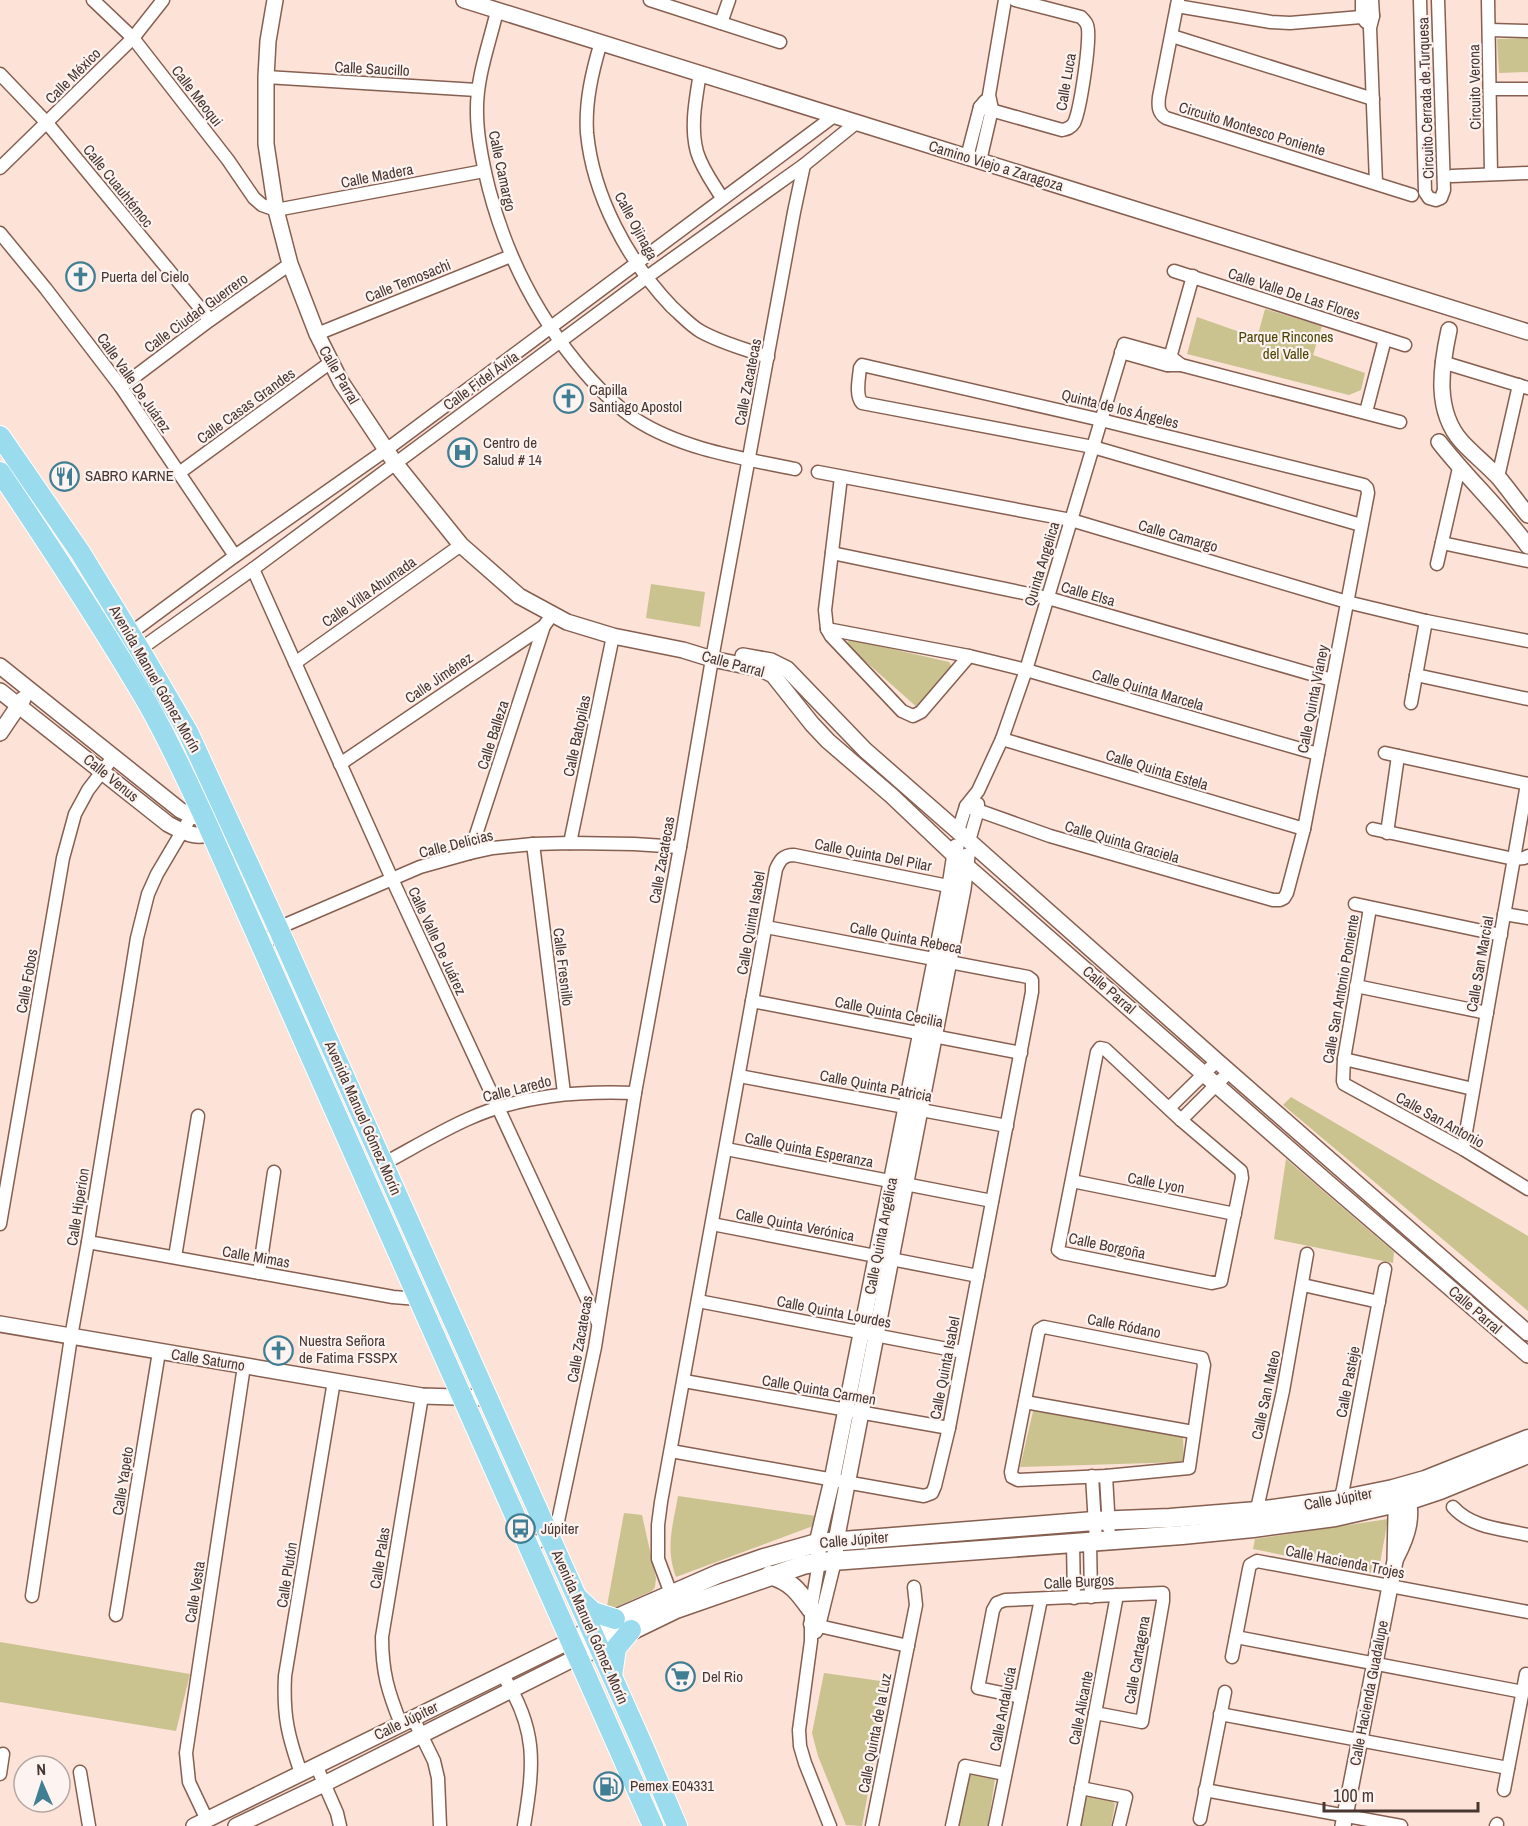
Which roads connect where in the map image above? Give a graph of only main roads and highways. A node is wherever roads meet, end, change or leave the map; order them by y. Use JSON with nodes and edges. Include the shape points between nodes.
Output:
{"nodes":[{"id":1,"x":0,"y":436,"type":"edge"},
{"id":2,"x":0,"y":472,"type":"edge"},
{"id":3,"x":1528,"y":1439,"type":"edge"},
{"id":4,"x":1528,"y":1454,"type":"edge"},
{"id":5,"x":1401,"y":1495,"type":"junction"},
{"id":6,"x":1255,"y":1519,"type":"junction"},
{"id":7,"x":770,"y":1575,"type":"junction"},
{"id":8,"x":576,"y":1596,"type":"junction"},
{"id":9,"x":674,"y":1601,"type":"junction"},
{"id":10,"x":813,"y":1620,"type":"road end"},
{"id":11,"x":623,"y":1625,"type":"junction"},
{"id":12,"x":595,"y":1638,"type":"junction"},
{"id":13,"x":574,"y":1649,"type":"junction"},
{"id":14,"x":612,"y":1679,"type":"junction"},
{"id":15,"x":653,"y":1826,"type":"edge"},
{"id":16,"x":676,"y":1826,"type":"edge"}],
"edges":[{"from":1,"to":8,"type":"main road","name":"Avenida Manuel Gómez Morín","via":[[80,552],[188,732]]},
{"from":2,"to":13,"type":"main road","name":"Avenida Manuel Gómez Morín","via":[[117,654],[173,751]]},
{"from":3,"to":5,"type":"main road","name":"Calle Júpiter"},
{"from":4,"to":5,"type":"main road","name":"Calle Júpiter","via":[[1459,1483]]},
{"from":5,"to":6,"type":"main road","name":"Calle Júpiter"},
{"from":6,"to":7,"type":"main road","name":"Calle Júpiter","via":[[1092,1542],[827,1561]]},
{"from":6,"to":9,"type":"main road","name":"Calle Júpiter","via":[[1101,1521],[826,1542],[718,1574]]},
{"from":7,"to":9,"type":"main road","name":"Calle Júpiter"},
{"from":7,"to":10,"type":"main road","via":[[792,1586]]},
{"from":8,"to":11,"type":"main road","via":[[593,1612]]},
{"from":8,"to":12,"type":"main road","name":"Avenida Manuel Gómez Morín"},
{"from":9,"to":11,"type":"main road","name":"Calle Júpiter"},
{"from":11,"to":12,"type":"main road","name":"Calle Júpiter"},
{"from":11,"to":14,"type":"main road"},
{"from":12,"to":13,"type":"main road","name":"Calle Júpiter"},
{"from":12,"to":14,"type":"main road","name":"Avenida Manuel Gómez Morín"},
{"from":13,"to":15,"type":"main road","name":"Avenida Manuel Gómez Morín"},
{"from":14,"to":16,"type":"main road","name":"Avenida Manuel Gómez Morín"}]}
